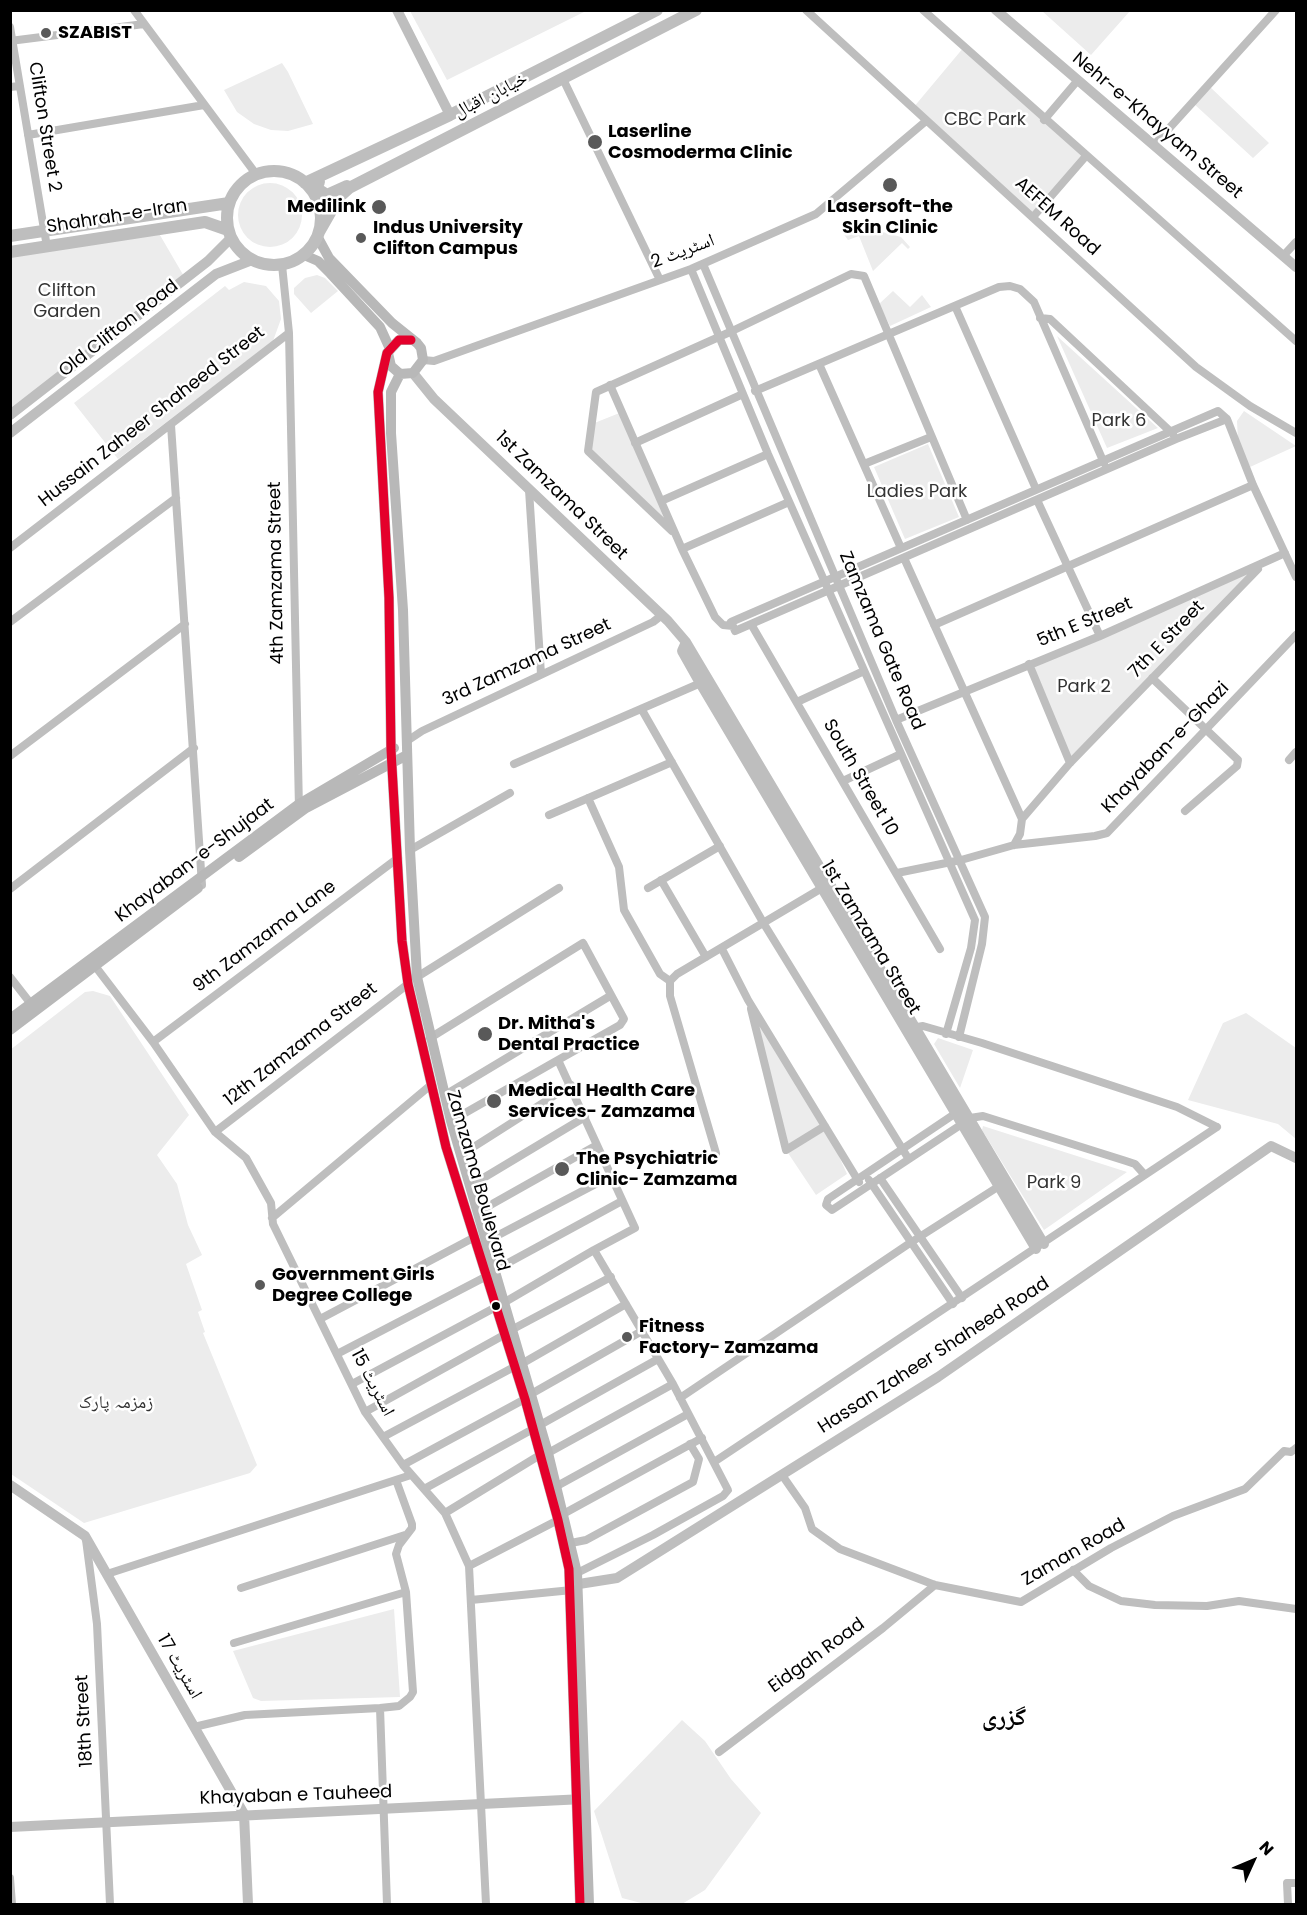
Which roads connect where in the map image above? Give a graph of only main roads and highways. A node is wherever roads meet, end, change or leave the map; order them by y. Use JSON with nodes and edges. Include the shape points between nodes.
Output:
{"nodes":[{"id":1,"x":657,"y":10,"type":"edge"},
{"id":2,"x":696,"y":10,"type":"edge"},
{"id":3,"x":643,"y":14,"type":"edge"},
{"id":4,"x":326,"y":174,"type":"junction"},
{"id":5,"x":363,"y":180,"type":"junction"},
{"id":6,"x":305,"y":183,"type":"junction"},
{"id":7,"x":229,"y":203,"type":"junction"},
{"id":8,"x":229,"y":234,"type":"junction"},
{"id":9,"x":318,"y":234,"type":"junction"},
{"id":10,"x":10,"y":236,"type":"edge"},
{"id":11,"x":10,"y":252,"type":"edge"},
{"id":12,"x":304,"y":255,"type":"junction"},
{"id":13,"x":411,"y":340,"type":"junction"},
{"id":14,"x":389,"y":351,"type":"junction"},
{"id":15,"x":400,"y":374,"type":"junction"},
{"id":16,"x":407,"y":741,"type":"junction"},
{"id":17,"x":391,"y":750,"type":"junction"},
{"id":18,"x":407,"y":755,"type":"junction"},
{"id":19,"x":392,"y":764,"type":"junction"},
{"id":20,"x":299,"y":808,"type":"junction"},
{"id":21,"x":92,"y":963,"type":"junction"},
{"id":22,"x":412,"y":981,"type":"junction"},
{"id":23,"x":10,"y":1019,"type":"edge"},
{"id":24,"x":10,"y":1030,"type":"edge"},
{"id":25,"x":491,"y":1273,"type":"junction"},
{"id":26,"x":544,"y":1454,"type":"junction"},
{"id":27,"x":562,"y":1516,"type":"junction"},
{"id":28,"x":576,"y":1582,"type":"junction"},
{"id":29,"x":579,"y":1799,"type":"junction"},
{"id":30,"x":580,"y":1905,"type":"edge"},
{"id":31,"x":589,"y":1905,"type":"edge"}],
"edges":[{"from":1,"to":3,"type":"main road","name":"خیابان اقبال"},
{"from":2,"to":5,"type":"main road","name":"خیابان اقبال"},
{"from":3,"to":4,"type":"main road","name":"خیابان اقبال","via":[[450,116]]},
{"from":4,"to":5,"type":"main road","via":[[316,188],[327,195]]},
{"from":4,"to":6,"type":"main road","name":"خیابان اقبال"},
{"from":5,"to":9,"type":"main road","name":"خیابان اقبال","via":[[339,197]]},
{"from":6,"to":7,"type":"main road","via":[[281,171],[256,174],[238,187]]},
{"from":6,"to":9,"type":"main road","via":[[319,206]]},
{"from":7,"to":8,"type":"main road"},
{"from":7,"to":10,"type":"main road","name":"Shahrah-e-Iran"},
{"from":8,"to":11,"type":"main road","name":"Shahrah-e-Iran","via":[[205,222]]},
{"from":8,"to":12,"type":"main road","via":[[240,251],[266,265],[282,265]]},
{"from":9,"to":12,"type":"main road"},
{"from":9,"to":13,"type":"main road","via":[[329,258]]},
{"from":12,"to":14,"type":"main road","via":[[318,261],[380,327]]},
{"from":13,"to":14,"type":"main road","via":[[399,340]]},
{"from":13,"to":15,"type":"main road","via":[[422,348],[423,360],[413,373]]},
{"from":14,"to":15,"type":"main road","via":[[391,366]]},
{"from":14,"to":17,"type":"main road","name":"Zamzama Boulevard","via":[[378,392],[389,598]]},
{"from":15,"to":16,"type":"main road","name":"Zamzama Boulevard","via":[[390,392]]},
{"from":16,"to":17,"type":"main road","name":"Khayaban-e-Shujaat"},
{"from":16,"to":18,"type":"main road","name":"Zamzama Boulevard"},
{"from":17,"to":19,"type":"main road","name":"Zamzama Boulevard"},
{"from":17,"to":20,"type":"main road","name":"Khayaban-e-Shujaat"},
{"from":18,"to":19,"type":"main road","name":"Khayaban-e-Shujaat"},
{"from":18,"to":22,"type":"main road","name":"Zamzama Boulevard"},
{"from":19,"to":20,"type":"main road","name":"Khayaban-e-Shujaat"},
{"from":19,"to":22,"type":"main road","name":"Zamzama Boulevard"},
{"from":20,"to":21,"type":"main road","name":"Khayaban-e-Shujaat"},
{"from":21,"to":23,"type":"main road","name":"Khayaban-e-Shujaat"},
{"from":21,"to":24,"type":"main road","name":"Khayaban-e-Shujaat"},
{"from":22,"to":25,"type":"main road","name":"Zamzama Boulevard","via":[[487,1241]]},
{"from":22,"to":25,"type":"main road","name":"Zamzama Boulevard","via":[[446,1147],[473,1238]]},
{"from":25,"to":26,"type":"main road","name":"Zamzama Boulevard"},
{"from":26,"to":27,"type":"main road","name":"Zamzama Boulevard"},
{"from":26,"to":27,"type":"main road","name":"Zamzama Boulevard","via":[[557,1486]]},
{"from":27,"to":28,"type":"main road","name":"Zamzama Boulevard"},
{"from":27,"to":28,"type":"main road","name":"Zamzama Boulevard","via":[[571,1543]]},
{"from":28,"to":29,"type":"main road","name":"Zamzama Boulevard"},
{"from":29,"to":30,"type":"main road","name":"Zamzama Boulevard"},
{"from":29,"to":31,"type":"main road","name":"Zamzama Boulevard"}]}
